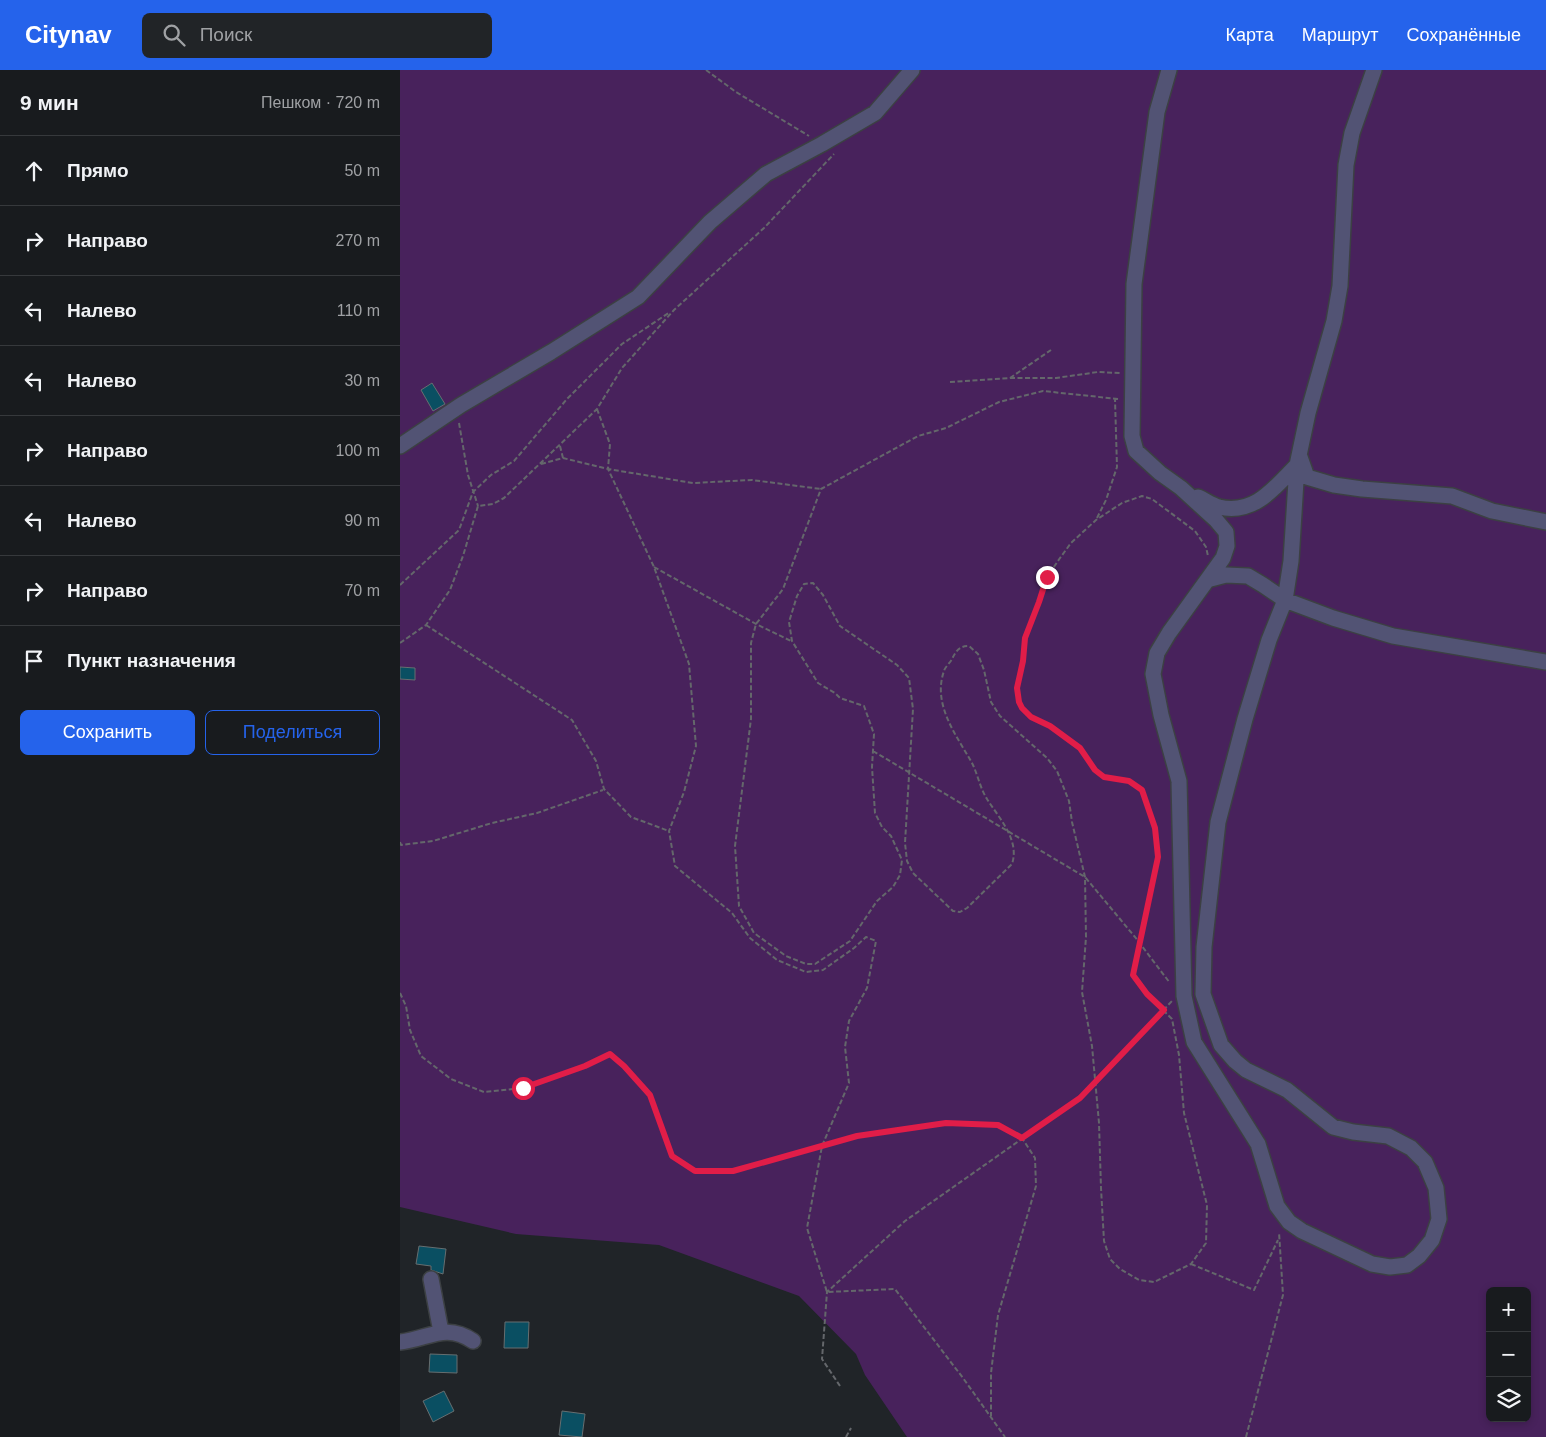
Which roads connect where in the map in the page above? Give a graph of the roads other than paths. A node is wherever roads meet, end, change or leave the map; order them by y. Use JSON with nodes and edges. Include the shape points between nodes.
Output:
{"nodes":[{"id":1,"x":912,"y":70,"type":"edge"},
{"id":2,"x":1169,"y":70,"type":"edge"},
{"id":3,"x":1374,"y":70,"type":"edge"},
{"id":4,"x":400,"y":446,"type":"edge"},
{"id":5,"x":1299,"y":461,"type":"junction"},
{"id":6,"x":1181,"y":488,"type":"junction"},
{"id":7,"x":1546,"y":522,"type":"edge"},
{"id":8,"x":1208,"y":580,"type":"junction"},
{"id":9,"x":1284,"y":600,"type":"junction"},
{"id":10,"x":1546,"y":662,"type":"edge"},
{"id":11,"x":431,"y":1279,"type":"dead end"},
{"id":12,"x":441,"y":1332,"type":"junction"},
{"id":13,"x":473,"y":1341,"type":"dead end"},
{"id":14,"x":400,"y":1342,"type":"edge"}],
"edges":[{"from":1,"to":4,"type":"street","via":[[875,113],[828,150],[766,174],[710,222],[638,297]]},
{"from":2,"to":6,"type":"street","via":[[1157,112],[1134,284],[1132,436],[1136,451]]},
{"from":3,"to":5,"type":"street","via":[[1352,133],[1346,165],[1340,286]]},
{"from":5,"to":6,"type":"street","via":[[1260,501],[1245,507],[1218,506]]},
{"from":5,"to":7,"type":"street","via":[[1307,477],[1325,482],[1362,489],[1452,496],[1492,511]]},
{"from":5,"to":9,"type":"street","via":[[1291,560]]},
{"from":6,"to":8,"type":"street","via":[[1226,532],[1227,546],[1223,558]]},
{"from":8,"to":9,"type":"street","via":[[1226,575],[1248,576]]},
{"from":8,"to":9,"type":"street","via":[[1168,633],[1157,653],[1153,674],[1179,781],[1184,996],[1194,1042],[1258,1144],[1277,1206],[1289,1222],[1372,1264],[1390,1268],[1407,1265],[1419,1256],[1432,1240],[1439,1220],[1436,1188],[1425,1162],[1411,1148],[1388,1136],[1333,1127],[1287,1090],[1246,1070],[1221,1045],[1203,994],[1204,947],[1218,822],[1245,719]]},
{"from":9,"to":10,"type":"street","via":[[1394,636]]},
{"from":11,"to":12,"type":"street"},
{"from":12,"to":13,"type":"street","via":[[455,1332]]},
{"from":12,"to":14,"type":"street"}]}
